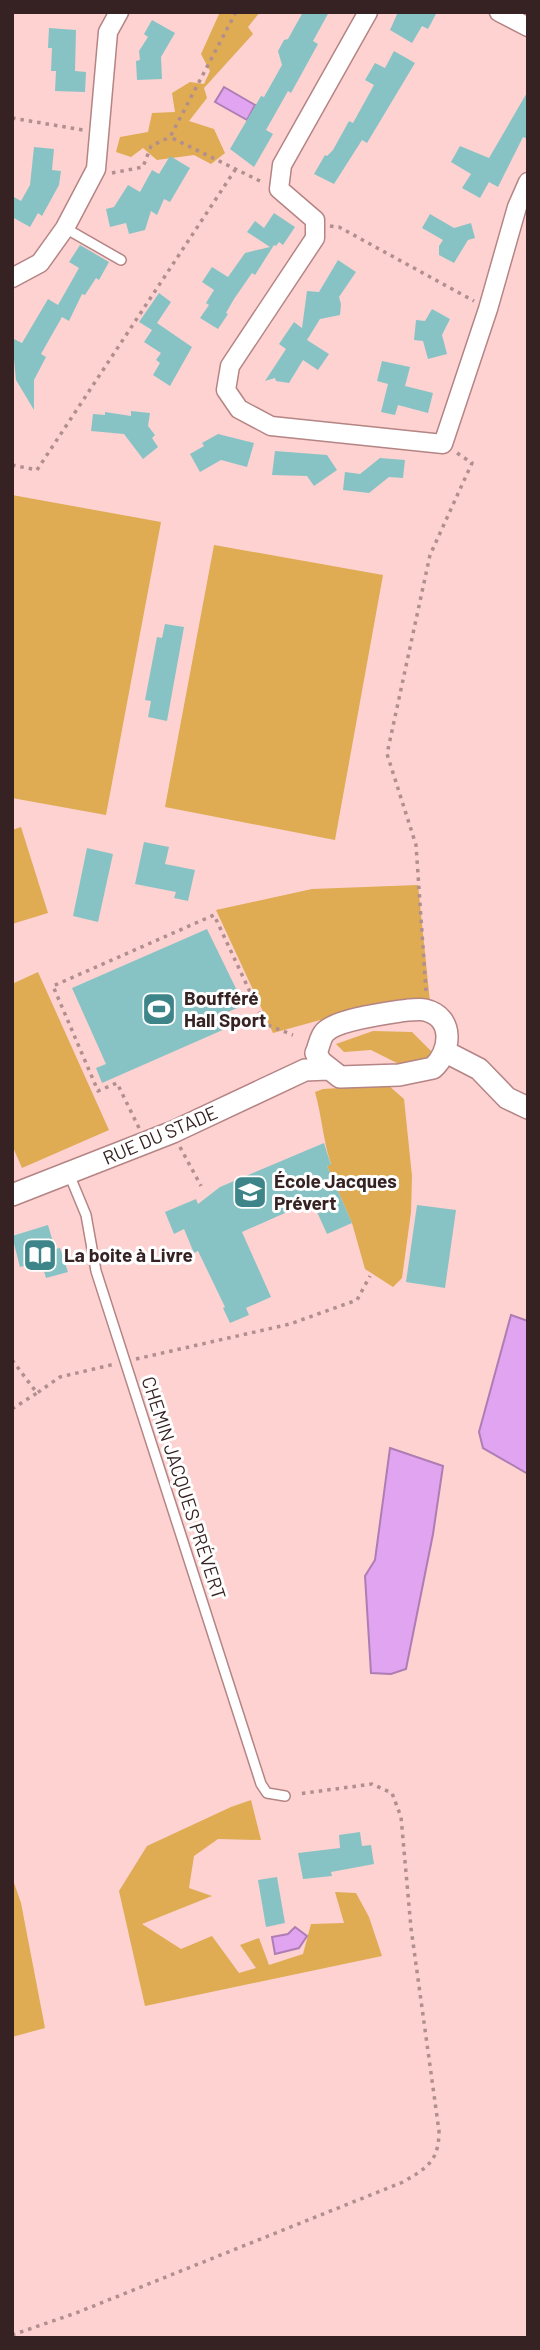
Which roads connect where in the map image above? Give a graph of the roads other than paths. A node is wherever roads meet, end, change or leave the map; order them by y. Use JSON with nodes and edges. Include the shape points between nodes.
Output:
{"nodes":[{"id":1,"x":119,"y":12,"type":"edge"},
{"id":2,"x":368,"y":12,"type":"edge"},
{"id":3,"x":499,"y":12,"type":"edge"},
{"id":4,"x":528,"y":27,"type":"edge"},
{"id":5,"x":528,"y":182,"type":"edge"},
{"id":6,"x":65,"y":228,"type":"junction"},
{"id":7,"x":121,"y":260,"type":"dead end"},
{"id":8,"x":12,"y":278,"type":"edge"},
{"id":9,"x":446,"y":1052,"type":"junction"},
{"id":10,"x":316,"y":1064,"type":"junction"},
{"id":11,"x":528,"y":1108,"type":"edge"},
{"id":12,"x":69,"y":1174,"type":"junction"},
{"id":13,"x":12,"y":1195,"type":"edge"},
{"id":14,"x":285,"y":1796,"type":"road end"}],
"edges":[{"from":1,"to":6,"type":"street","via":[[108,32],[96,169]]},
{"from":2,"to":5,"type":"street","via":[[282,165],[279,189],[315,220],[315,238],[230,366],[226,390],[239,409],[271,426],[443,444]]},
{"from":3,"to":4,"type":"street"},
{"from":6,"to":7,"type":"lane"},
{"from":6,"to":8,"type":"street","via":[[40,263]]},
{"from":9,"to":10,"type":"street","via":[[433,1068],[419,1072],[340,1077]]},
{"from":9,"to":10,"type":"street","via":[[449,1038],[438,1017],[425,1010],[381,1014],[324,1033]]},
{"from":9,"to":11,"type":"street","via":[[479,1069],[507,1098]]},
{"from":10,"to":12,"type":"street","name":"RUE DU STADE","via":[[173,1132]]},
{"from":12,"to":13,"type":"street","name":"RUE DU STADE"},
{"from":12,"to":14,"type":"lane","name":"CHEMIN JACQUES PRÉVERT","via":[[86,1215],[96,1271],[261,1784],[267,1793]]}]}
